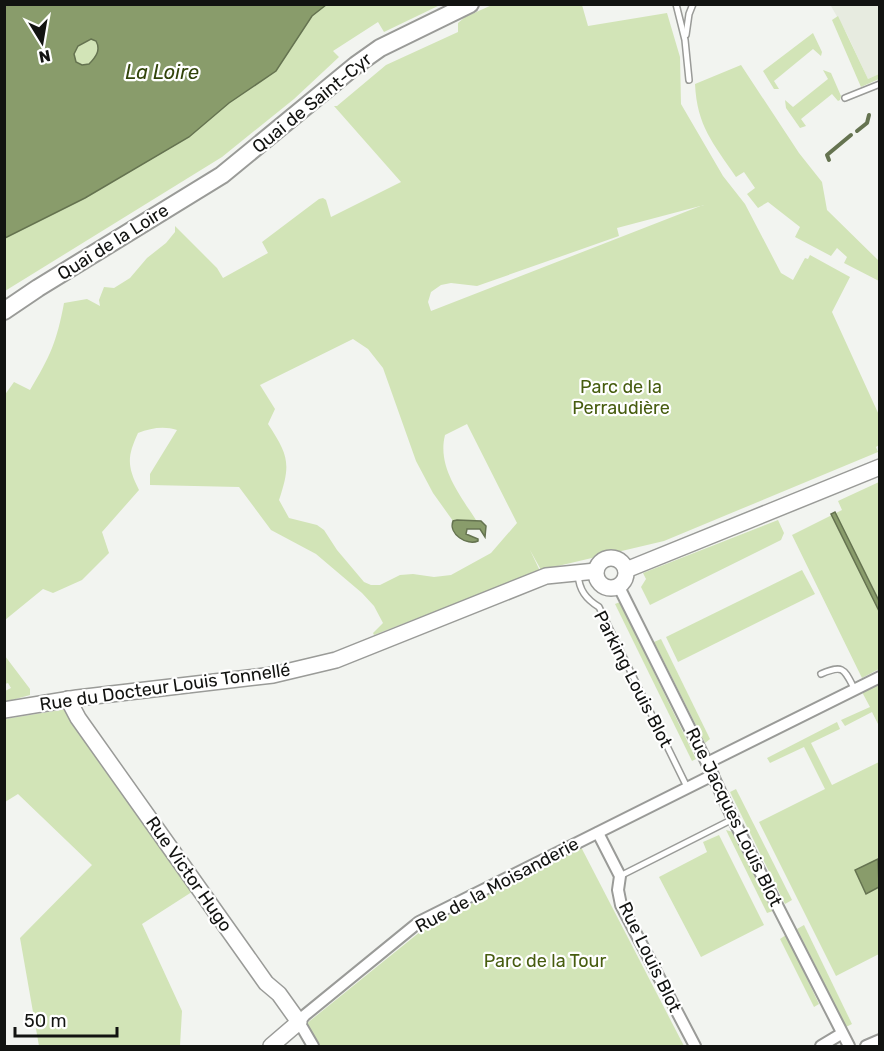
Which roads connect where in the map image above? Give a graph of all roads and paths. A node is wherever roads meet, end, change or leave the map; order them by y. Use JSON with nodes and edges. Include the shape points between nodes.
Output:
{"nodes":[{"id":1,"x":470,"y":4,"type":"edge"},
{"id":2,"x":676,"y":4,"type":"edge"},
{"id":3,"x":693,"y":4,"type":"edge"},
{"id":4,"x":685,"y":40,"type":"junction"},
{"id":5,"x":689,"y":80,"type":"dead end"},
{"id":6,"x":879,"y":84,"type":"edge"},
{"id":7,"x":844,"y":98,"type":"dead end"},
{"id":8,"x":222,"y":175,"type":"joint"},
{"id":9,"x":4,"y":311,"type":"edge"},
{"id":10,"x":879,"y":467,"type":"edge"},
{"id":11,"x":626,"y":570,"type":"junction"},
{"id":12,"x":596,"y":571,"type":"junction"},
{"id":13,"x":578,"y":573,"type":"junction"},
{"id":14,"x":619,"y":587,"type":"junction"},
{"id":15,"x":821,"y":674,"type":"dead end"},
{"id":16,"x":879,"y":677,"type":"edge"},
{"id":17,"x":855,"y":690,"type":"junction"},
{"id":18,"x":68,"y":699,"type":"junction"},
{"id":19,"x":4,"y":710,"type":"edge"},
{"id":20,"x":707,"y":763,"type":"junction"},
{"id":21,"x":713,"y":775,"type":"junction"},
{"id":22,"x":687,"y":787,"type":"junction"},
{"id":23,"x":733,"y":819,"type":"junction"},
{"id":24,"x":598,"y":833,"type":"junction"},
{"id":25,"x":620,"y":876,"type":"junction"},
{"id":26,"x":299,"y":1022,"type":"junction"},
{"id":27,"x":841,"y":1034,"type":"junction"},
{"id":28,"x":879,"y":1040,"type":"edge"},
{"id":29,"x":271,"y":1047,"type":"edge"},
{"id":30,"x":313,"y":1047,"type":"edge"},
{"id":31,"x":695,"y":1047,"type":"edge"},
{"id":32,"x":821,"y":1047,"type":"edge"},
{"id":33,"x":849,"y":1047,"type":"edge"},
{"id":34,"x":866,"y":1047,"type":"edge"}],
"edges":[{"from":1,"to":8,"type":"main road","name":"Quai de Saint-Cyr","via":[[404,35],[356,65]]},
{"from":2,"to":4,"type":"lane"},
{"from":3,"to":4,"type":"lane"},
{"from":4,"to":5,"type":"lane"},
{"from":6,"to":7,"type":"lane"},
{"from":8,"to":9,"type":"main road","name":"Quai de la Loire"},
{"from":10,"to":11,"type":"street"},
{"from":11,"to":12,"type":"street","via":[[621,561],[612,558],[603,560]]},
{"from":11,"to":14,"type":"street","via":[[626,580]]},
{"from":12,"to":13,"type":"street","name":"Rue du Docteur Louis Tonnellé"},
{"from":12,"to":14,"type":"street","via":[[603,587]]},
{"from":13,"to":18,"type":"street","name":"Rue du Docteur Louis Tonnellé","via":[[546,576],[336,660],[273,675]]},
{"from":13,"to":22,"type":"lane","name":"Parking Louis Blot","via":[[582,591],[599,607]]},
{"from":14,"to":20,"type":"street","name":"Rue Jacques Louis Blot"},
{"from":15,"to":17,"type":"lane","via":[[841,669]]},
{"from":16,"to":17,"type":"street"},
{"from":17,"to":20,"type":"street"},
{"from":18,"to":19,"type":"street","name":"Rue du Docteur Louis Tonnellé"},
{"from":18,"to":26,"type":"street","name":"Rue Victor Hugo","via":[[266,983]]},
{"from":20,"to":21,"type":"street","name":"Rue Jacques Louis Blot"},
{"from":21,"to":22,"type":"street","name":"Rue de la Moisanderie"},
{"from":21,"to":23,"type":"street","name":"Rue Jacques Louis Blot"},
{"from":22,"to":24,"type":"street","name":"Rue de la Moisanderie"},
{"from":23,"to":25,"type":"lane"},
{"from":23,"to":27,"type":"street","name":"Rue Jacques Louis Blot"},
{"from":24,"to":25,"type":"street","name":"Rue Louis Blot"},
{"from":24,"to":26,"type":"street","name":"Rue de la Moisanderie","via":[[420,922]]},
{"from":25,"to":31,"type":"street","name":"Rue Louis Blot","via":[[621,905]]},
{"from":26,"to":29,"type":"street","name":"Rue de la Moisanderie"},
{"from":26,"to":30,"type":"street","name":"Rue Victor Hugo"},
{"from":27,"to":32,"type":"street"},
{"from":27,"to":33,"type":"street","name":"Rue Jacques Louis Blot"},
{"from":28,"to":34,"type":"street"}]}
